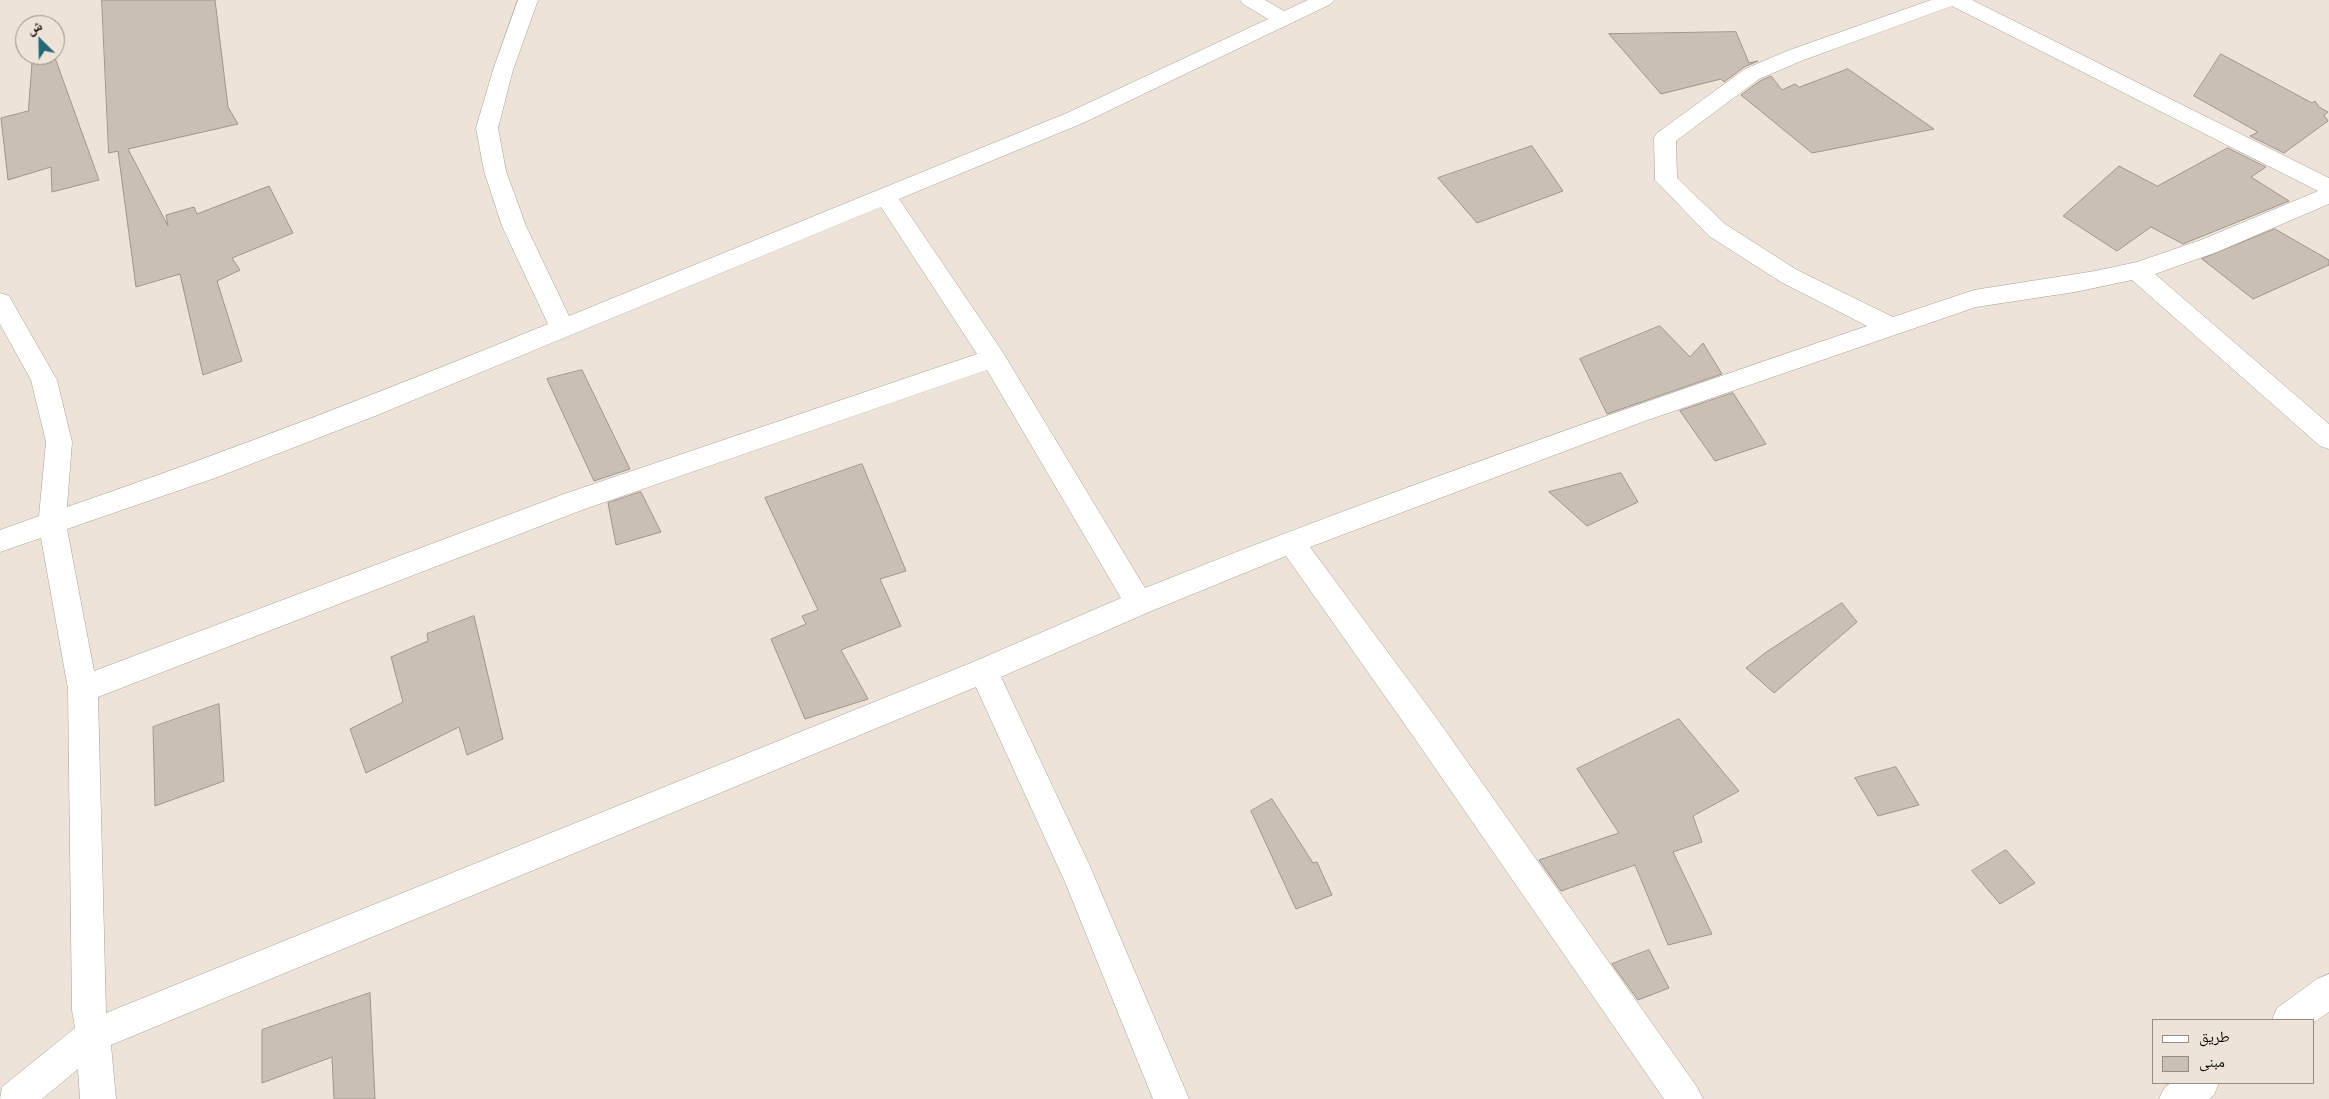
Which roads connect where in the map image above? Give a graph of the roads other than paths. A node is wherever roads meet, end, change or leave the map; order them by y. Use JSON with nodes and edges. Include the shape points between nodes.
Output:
{"nodes":[{"id":1,"x":528,"y":0,"type":"edge"},
{"id":2,"x":1250,"y":0,"type":"edge"},
{"id":3,"x":1324,"y":0,"type":"edge"},
{"id":4,"x":1950,"y":0,"type":"edge"},
{"id":5,"x":1956,"y":0,"type":"edge"},
{"id":6,"x":1282,"y":19,"type":"junction"},
{"id":7,"x":2329,"y":187,"type":"edge"},
{"id":8,"x":2329,"y":195,"type":"edge"},
{"id":9,"x":885,"y":196,"type":"junction"},
{"id":10,"x":2135,"y":270,"type":"junction"},
{"id":11,"x":0,"y":302,"type":"edge"},
{"id":12,"x":562,"y":327,"type":"junction"},
{"id":13,"x":1891,"y":327,"type":"junction"},
{"id":14,"x":993,"y":358,"type":"junction"},
{"id":15,"x":2329,"y":439,"type":"edge"},
{"id":16,"x":52,"y":524,"type":"junction"},
{"id":17,"x":0,"y":541,"type":"edge"},
{"id":18,"x":1290,"y":542,"type":"junction"},
{"id":19,"x":1139,"y":603,"type":"junction"},
{"id":20,"x":983,"y":671,"type":"junction"},
{"id":21,"x":83,"y":689,"type":"junction"},
{"id":22,"x":2329,"y":992,"type":"edge"},
{"id":23,"x":2290,"y":1019,"type":"edge"},
{"id":24,"x":94,"y":1035,"type":"junction"},
{"id":25,"x":14,"y":1099,"type":"edge"},
{"id":26,"x":98,"y":1099,"type":"edge"},
{"id":27,"x":1171,"y":1099,"type":"edge"},
{"id":28,"x":1685,"y":1099,"type":"edge"}],
"edges":[{"from":1,"to":12,"type":"street","via":[[502,70],[487,128],[495,172],[514,226]]},
{"from":2,"to":6,"type":"street"},
{"from":3,"to":6,"type":"street"},
{"from":4,"to":13,"type":"street","via":[[1752,74],[1664,138],[1666,180],[1717,230],[1789,276]]},
{"from":5,"to":7,"type":"street"},
{"from":6,"to":9,"type":"street","via":[[1075,118]]},
{"from":8,"to":10,"type":"street","via":[[2219,244]]},
{"from":9,"to":12,"type":"street"},
{"from":9,"to":14,"type":"street"},
{"from":10,"to":13,"type":"street","via":[[2096,280],[1974,299]]},
{"from":10,"to":15,"type":"street"},
{"from":11,"to":16,"type":"street","via":[[44,380],[55,424],[59,442]]},
{"from":12,"to":16,"type":"street","via":[[366,409]]},
{"from":13,"to":18,"type":"street","via":[[1636,414]]},
{"from":14,"to":19,"type":"street"},
{"from":14,"to":21,"type":"street","via":[[573,502]]},
{"from":16,"to":17,"type":"street"},
{"from":16,"to":21,"type":"street"},
{"from":18,"to":19,"type":"street"},
{"from":18,"to":28,"type":"street","via":[[1447,759]]},
{"from":19,"to":20,"type":"street"},
{"from":20,"to":24,"type":"street"},
{"from":20,"to":27,"type":"street","via":[[1078,875]]},
{"from":21,"to":24,"type":"street","via":[[89,1010]]},
{"from":22,"to":23,"type":"street"},
{"from":24,"to":25,"type":"street"},
{"from":24,"to":26,"type":"street"}]}
